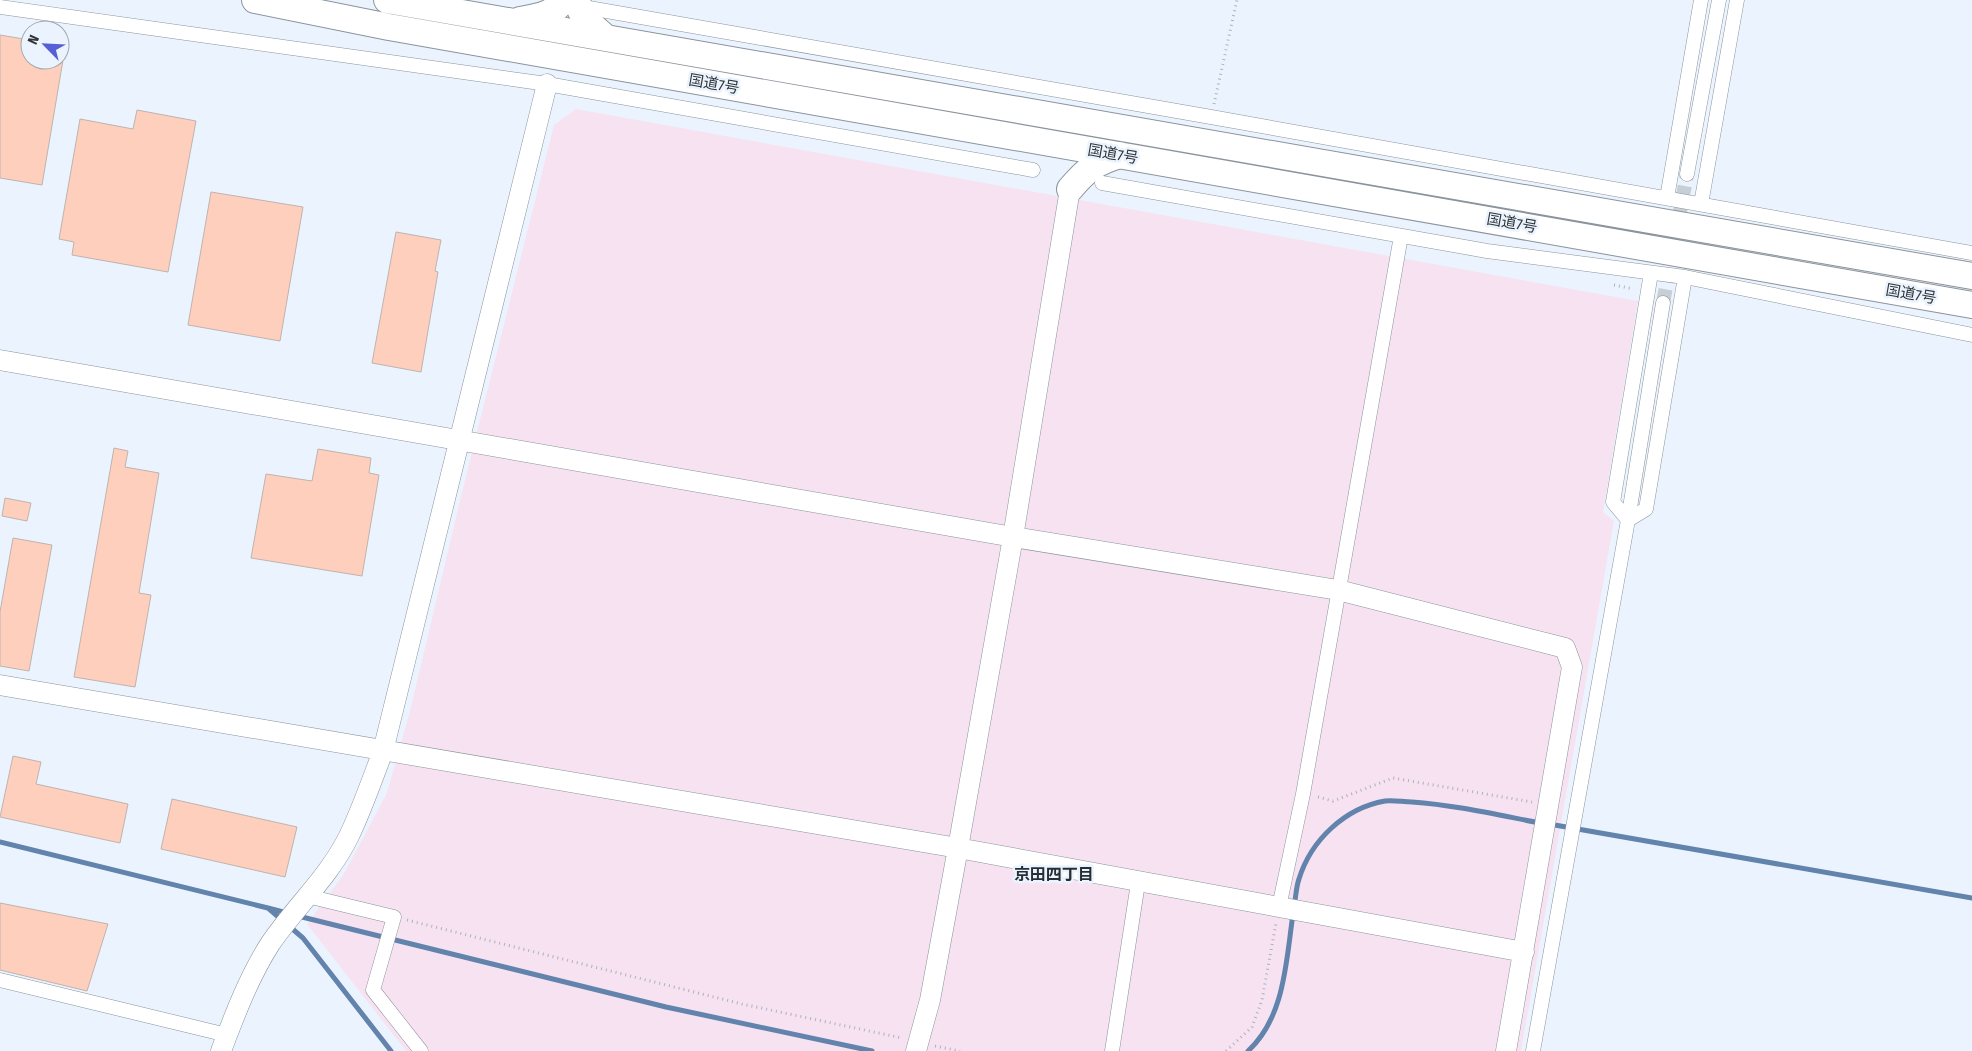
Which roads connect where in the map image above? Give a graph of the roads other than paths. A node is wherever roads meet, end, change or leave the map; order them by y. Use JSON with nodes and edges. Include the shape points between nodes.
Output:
{"nodes":[{"id":1,"x":255,"y":0,"type":"edge"},
{"id":2,"x":387,"y":0,"type":"edge"},
{"id":3,"x":1701,"y":0,"type":"edge"},
{"id":4,"x":1719,"y":0,"type":"edge"},
{"id":5,"x":1737,"y":0,"type":"edge"},
{"id":6,"x":572,"y":2,"type":"edge"},
{"id":7,"x":0,"y":7,"type":"edge"},
{"id":8,"x":514,"y":21,"type":"junction"},
{"id":9,"x":605,"y":37,"type":"junction"},
{"id":10,"x":547,"y":84,"type":"junction"},
{"id":11,"x":1038,"y":141,"type":"junction"},
{"id":12,"x":1120,"y":155,"type":"junction"},
{"id":13,"x":1034,"y":170,"type":"dead end"},
{"id":14,"x":1687,"y":174,"type":"tunnel mouth"},
{"id":15,"x":1102,"y":183,"type":"dead end"},
{"id":16,"x":1070,"y":189,"type":"junction"},
{"id":17,"x":1667,"y":198,"type":"junction"},
{"id":18,"x":1701,"y":204,"type":"junction"},
{"id":19,"x":1401,"y":236,"type":"junction"},
{"id":20,"x":1972,"y":252,"type":"edge"},
{"id":21,"x":1651,"y":273,"type":"junction"},
{"id":22,"x":1972,"y":276,"type":"edge"},
{"id":23,"x":1684,"y":277,"type":"junction"},
{"id":24,"x":1663,"y":303,"type":"tunnel mouth"},
{"id":25,"x":1972,"y":305,"type":"edge"},
{"id":26,"x":1972,"y":336,"type":"edge"},
{"id":27,"x":0,"y":360,"type":"edge"},
{"id":28,"x":458,"y":441,"type":"junction"},
{"id":29,"x":1628,"y":520,"type":"junction"},
{"id":30,"x":1013,"y":537,"type":"junction"},
{"id":31,"x":1338,"y":590,"type":"junction"},
{"id":32,"x":0,"y":685,"type":"edge"},
{"id":33,"x":383,"y":752,"type":"junction"},
{"id":34,"x":958,"y":848,"type":"junction"},
{"id":35,"x":1138,"y":883,"type":"junction"},
{"id":36,"x":303,"y":902,"type":"junction"},
{"id":37,"x":1279,"y":907,"type":"junction"},
{"id":38,"x":1524,"y":952,"type":"junction"},
{"id":39,"x":0,"y":980,"type":"edge"},
{"id":40,"x":224,"y":1043,"type":"edge"},
{"id":41,"x":918,"y":1047,"type":"edge"},
{"id":42,"x":421,"y":1051,"type":"edge"},
{"id":43,"x":1112,"y":1051,"type":"edge"},
{"id":44,"x":1506,"y":1051,"type":"edge"},
{"id":45,"x":1533,"y":1051,"type":"edge"}],
"edges":[{"from":1,"to":11,"type":"highway","name":"国道7号","via":[[389,27]]},
{"from":2,"to":8,"type":"highway","name":"国道7号"},
{"from":3,"to":17,"type":"street"},
{"from":4,"to":14,"type":"street"},
{"from":5,"to":18,"type":"street"},
{"from":6,"to":8,"type":"highway","via":[[561,4],[546,15]]},
{"from":6,"to":9,"type":"highway","via":[[588,23]]},
{"from":6,"to":17,"type":"street"},
{"from":7,"to":10,"type":"street"},
{"from":8,"to":9,"type":"highway","name":"国道7号"},
{"from":9,"to":22,"type":"highway","name":"国道7号"},
{"from":10,"to":13,"type":"street"},
{"from":10,"to":28,"type":"street"},
{"from":11,"to":12,"type":"highway","name":"国道7号"},
{"from":11,"to":16,"type":"highway","via":[[1058,154],[1068,166]]},
{"from":12,"to":16,"type":"highway","via":[[1099,161],[1085,171]]},
{"from":12,"to":25,"type":"highway","name":"国道7号"},
{"from":15,"to":19,"type":"street"},
{"from":16,"to":30,"type":"street"},
{"from":17,"to":18,"type":"street"},
{"from":18,"to":20,"type":"street"},
{"from":19,"to":21,"type":"street"},
{"from":19,"to":31,"type":"street"},
{"from":21,"to":23,"type":"street"},
{"from":21,"to":29,"type":"street","via":[[1613,502]]},
{"from":23,"to":26,"type":"street"},
{"from":23,"to":29,"type":"street","via":[[1646,509]]},
{"from":24,"to":29,"type":"street"},
{"from":27,"to":28,"type":"street"},
{"from":28,"to":30,"type":"street"},
{"from":28,"to":33,"type":"street"},
{"from":29,"to":45,"type":"street"},
{"from":30,"to":31,"type":"street"},
{"from":30,"to":34,"type":"street"},
{"from":31,"to":37,"type":"street"},
{"from":31,"to":38,"type":"street","via":[[1565,648],[1572,667]]},
{"from":32,"to":33,"type":"street"},
{"from":33,"to":34,"type":"street"},
{"from":33,"to":36,"type":"street","via":[[349,837]]},
{"from":34,"to":35,"type":"street"},
{"from":34,"to":41,"type":"street","via":[[930,1000]]},
{"from":35,"to":37,"type":"street"},
{"from":35,"to":43,"type":"street"},
{"from":36,"to":40,"type":"street","via":[[270,944],[247,986]]},
{"from":36,"to":42,"type":"street","via":[[394,917],[373,990]]},
{"from":37,"to":38,"type":"street"},
{"from":38,"to":44,"type":"street"},
{"from":39,"to":40,"type":"street"}]}
